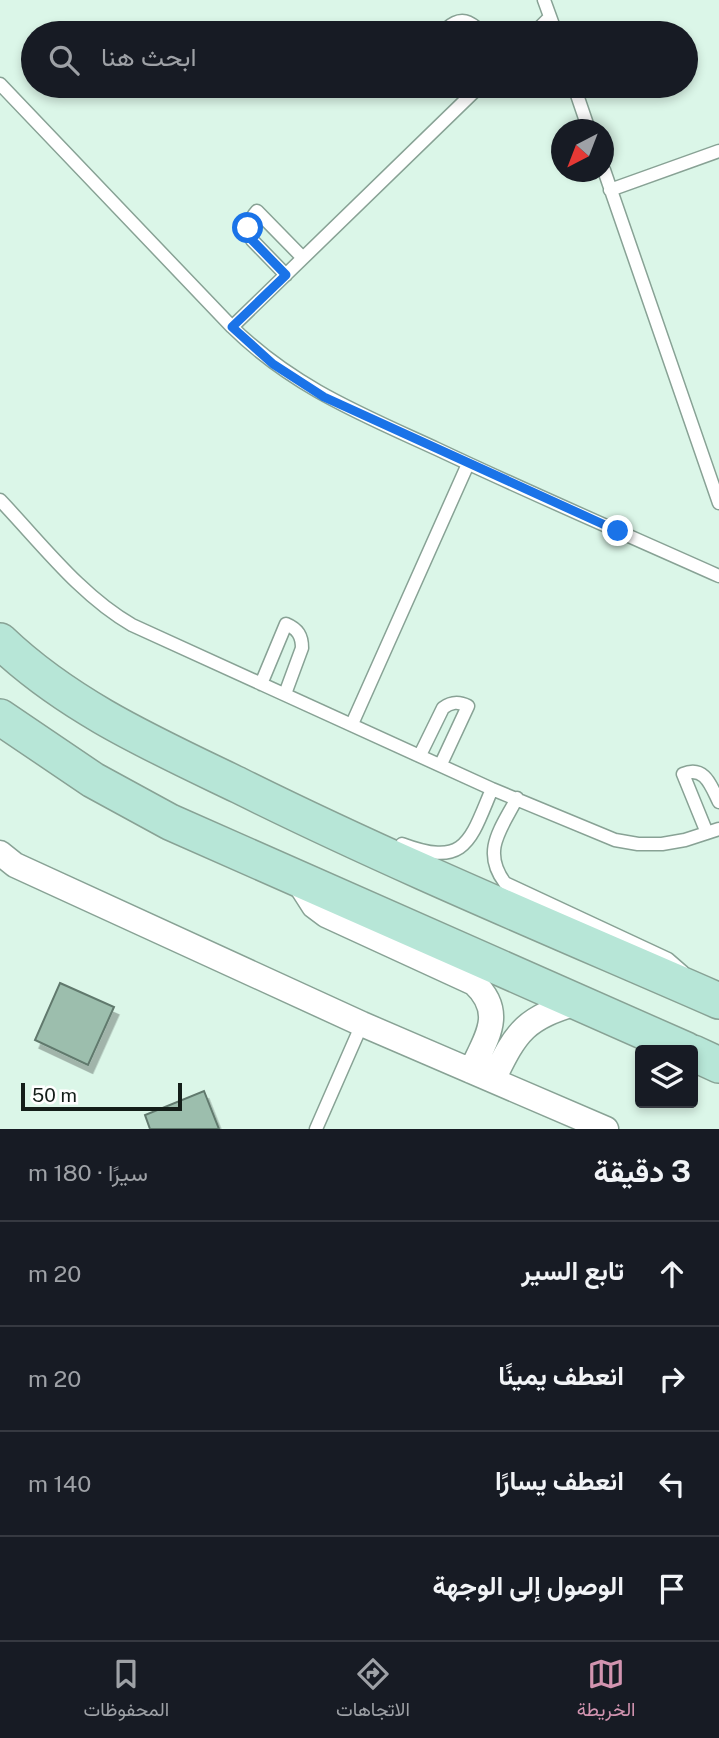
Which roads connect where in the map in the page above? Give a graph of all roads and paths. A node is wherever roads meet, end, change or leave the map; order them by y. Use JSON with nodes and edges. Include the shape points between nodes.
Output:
{"nodes":[{"id":1,"x":544,"y":0,"type":"edge"},
{"id":2,"x":550,"y":17,"type":"junction"},
{"id":3,"x":546,"y":21,"type":"edge"},
{"id":4,"x":552,"y":21,"type":"edge"},
{"id":5,"x":0,"y":84,"type":"edge"},
{"id":6,"x":468,"y":98,"type":"edge"},
{"id":7,"x":578,"y":98,"type":"edge"},
{"id":8,"x":585,"y":119,"type":"edge"},
{"id":9,"x":719,"y":151,"type":"edge"},
{"id":10,"x":608,"y":182,"type":"edge"},
{"id":11,"x":610,"y":190,"type":"junction"},
{"id":12,"x":303,"y":258,"type":"junction"},
{"id":13,"x":286,"y":275,"type":"junction"},
{"id":14,"x":232,"y":327,"type":"junction"},
{"id":15,"x":468,"y":464,"type":"junction"},
{"id":16,"x":0,"y":500,"type":"edge"},
{"id":17,"x":719,"y":503,"type":"edge"},
{"id":18,"x":719,"y":576,"type":"edge"},
{"id":19,"x":0,"y":641,"type":"edge"},
{"id":20,"x":261,"y":684,"type":"junction"},
{"id":21,"x":285,"y":694,"type":"junction"},
{"id":22,"x":0,"y":717,"type":"edge"},
{"id":23,"x":352,"y":724,"type":"junction"},
{"id":24,"x":420,"y":755,"type":"junction"},
{"id":25,"x":441,"y":764,"type":"junction"},
{"id":26,"x":492,"y":789,"type":"junction"},
{"id":27,"x":517,"y":798,"type":"junction"},
{"id":28,"x":719,"y":802,"type":"edge"},
{"id":29,"x":312,"y":822,"type":"junction"},
{"id":30,"x":357,"y":828,"type":"dead end"},
{"id":31,"x":713,"y":831,"type":"edge"},
{"id":32,"x":391,"y":840,"type":"dead end"},
{"id":33,"x":0,"y":853,"type":"edge"},
{"id":34,"x":295,"y":877,"type":"junction"},
{"id":35,"x":710,"y":997,"type":"edge"},
{"id":36,"x":580,"y":1002,"type":"junction"},
{"id":37,"x":362,"y":1024,"type":"junction"},
{"id":38,"x":675,"y":1045,"type":"edge"},
{"id":39,"x":698,"y":1055,"type":"edge"},
{"id":40,"x":719,"y":1065,"type":"edge"},
{"id":41,"x":482,"y":1076,"type":"junction"},
{"id":42,"x":316,"y":1129,"type":"edge"},
{"id":43,"x":606,"y":1129,"type":"edge"}],
"edges":[{"from":1,"to":2,"type":"lane"},
{"from":2,"to":3,"type":"lane"},
{"from":2,"to":4,"type":"lane"},
{"from":5,"to":14,"type":"lane"},
{"from":6,"to":12,"type":"lane"},
{"from":7,"to":8,"type":"lane"},
{"from":9,"to":11,"type":"lane"},
{"from":10,"to":11,"type":"lane"},
{"from":11,"to":17,"type":"lane"},
{"from":12,"to":13,"type":"lane"},
{"from":12,"to":13,"type":"lane","via":[[257,211],[249,234]]},
{"from":13,"to":14,"type":"lane"},
{"from":14,"to":15,"type":"lane","via":[[273,364],[324,397]]},
{"from":15,"to":18,"type":"lane"},
{"from":15,"to":23,"type":"lane"},
{"from":16,"to":20,"type":"lane","via":[[115,615]]},
{"from":19,"to":29,"type":"main road","via":[[43,678],[121,728]]},
{"from":20,"to":21,"type":"lane"},
{"from":20,"to":21,"type":"lane","via":[[286,624],[299,633],[302,648]]},
{"from":21,"to":23,"type":"lane"},
{"from":22,"to":34,"type":"main road","via":[[131,802]]},
{"from":23,"to":24,"type":"lane"},
{"from":24,"to":25,"type":"lane"},
{"from":24,"to":25,"type":"lane","via":[[443,708],[462,703],[468,706]]},
{"from":25,"to":26,"type":"lane"},
{"from":26,"to":27,"type":"lane"},
{"from":26,"to":32,"type":"lane","via":[[474,831],[454,851],[426,853]]},
{"from":27,"to":31,"type":"lane","via":[[615,840],[638,844],[662,844]]},
{"from":27,"to":35,"type":"lane","via":[[492,854],[505,883],[668,959]]},
{"from":28,"to":31,"type":"lane","via":[[704,775],[694,771],[683,774]]},
{"from":29,"to":30,"type":"lane","via":[[328,820]]},
{"from":29,"to":35,"type":"main road"},
{"from":33,"to":37,"type":"street","via":[[15,865]]},
{"from":34,"to":36,"type":"main road"},
{"from":34,"to":41,"type":"street","via":[[314,906],[326,915],[485,993],[493,1015]]},
{"from":36,"to":38,"type":"main road"},
{"from":36,"to":41,"type":"street","via":[[537,1017]]},
{"from":37,"to":41,"type":"street"},
{"from":37,"to":42,"type":"lane"},
{"from":39,"to":40,"type":"main road"},
{"from":41,"to":43,"type":"street"}]}
